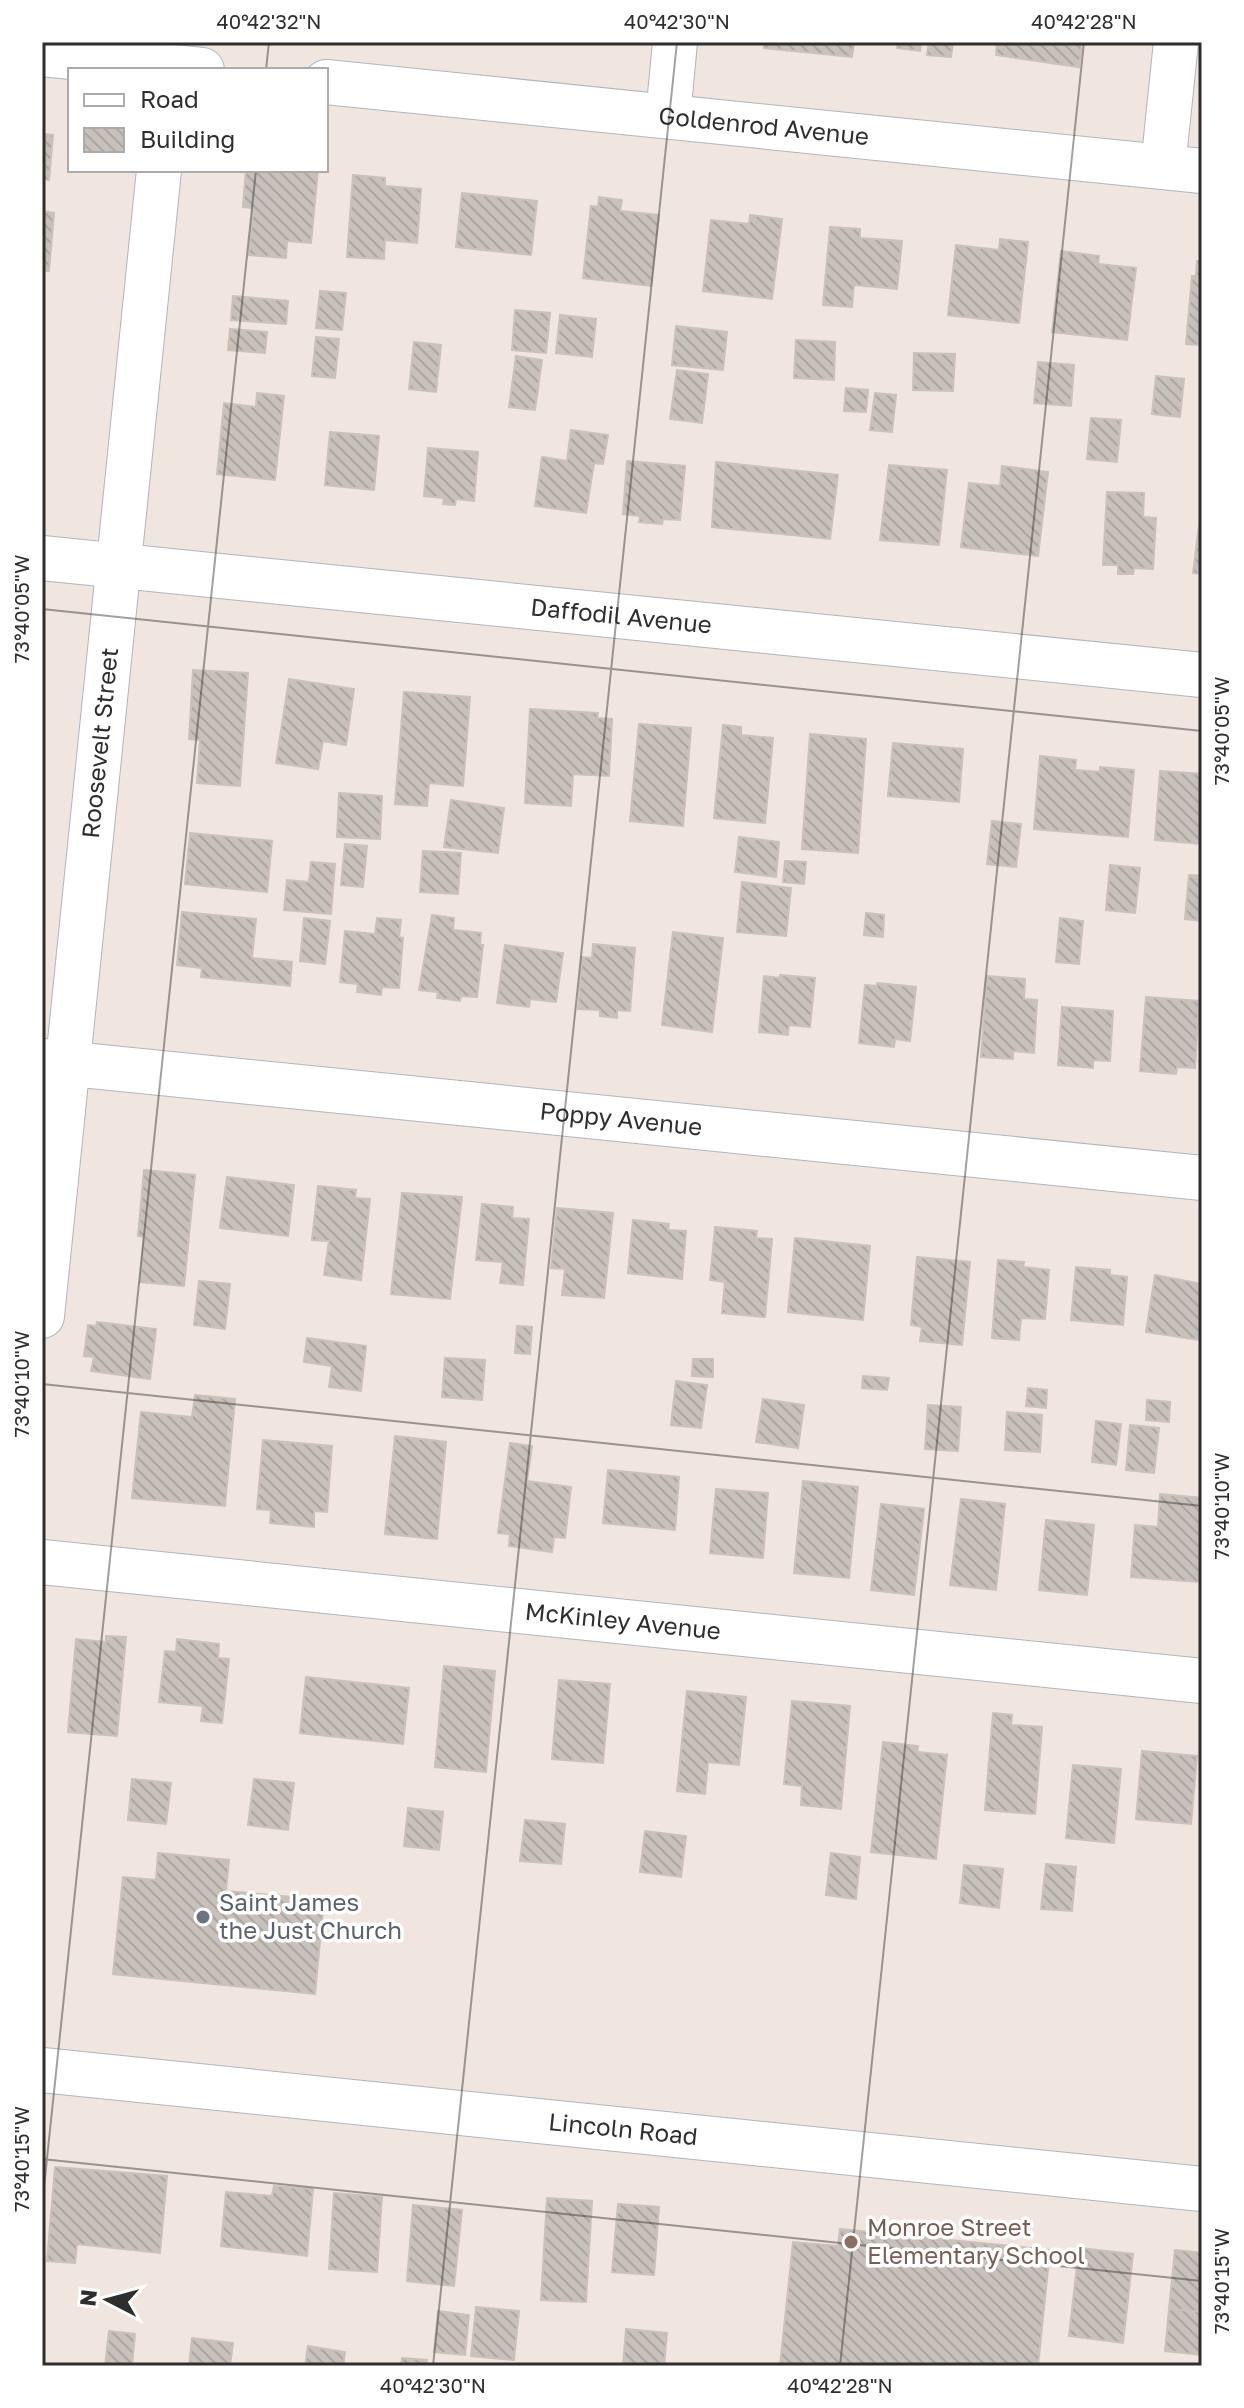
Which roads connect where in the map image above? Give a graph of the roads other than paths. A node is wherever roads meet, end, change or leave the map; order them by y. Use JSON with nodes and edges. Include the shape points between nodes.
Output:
{"nodes":[{"id":1,"x":675,"y":42,"type":"edge"},
{"id":2,"x":1176,"y":42,"type":"edge"},
{"id":3,"x":42,"y":54,"type":"edge"},
{"id":4,"x":179,"y":62,"type":"edge"},
{"id":5,"x":328,"y":82,"type":"edge"},
{"id":6,"x":668,"y":116,"type":"junction"},
{"id":7,"x":1182,"y":169,"type":"edge"},
{"id":8,"x":159,"y":172,"type":"edge"},
{"id":9,"x":42,"y":558,"type":"edge"},
{"id":10,"x":119,"y":565,"type":"junction"},
{"id":11,"x":1202,"y":675,"type":"edge"},
{"id":12,"x":55,"y":1062,"type":"edge"},
{"id":13,"x":1202,"y":1178,"type":"edge"},
{"id":14,"x":42,"y":1316,"type":"edge"},
{"id":15,"x":42,"y":1562,"type":"edge"},
{"id":16,"x":1202,"y":1681,"type":"edge"},
{"id":17,"x":42,"y":2070,"type":"edge"},
{"id":18,"x":1202,"y":2189,"type":"edge"}],
"edges":[{"from":1,"to":6,"type":"street"},
{"from":2,"to":7,"type":"street"},
{"from":3,"to":4,"type":"street"},
{"from":5,"to":6,"type":"street","name":"Goldenrod Avenue"},
{"from":6,"to":7,"type":"street","name":"Goldenrod Avenue"},
{"from":8,"to":10,"type":"street","name":"Roosevelt Street"},
{"from":9,"to":10,"type":"street","name":"Daffodil Avenue"},
{"from":10,"to":11,"type":"street","name":"Daffodil Avenue"},
{"from":10,"to":12,"type":"street","name":"Roosevelt Street"},
{"from":12,"to":13,"type":"street","name":"Poppy Avenue"},
{"from":12,"to":14,"type":"street","name":"Roosevelt Street"},
{"from":15,"to":16,"type":"street","name":"McKinley Avenue"},
{"from":17,"to":18,"type":"street","name":"Lincoln Road"}]}
